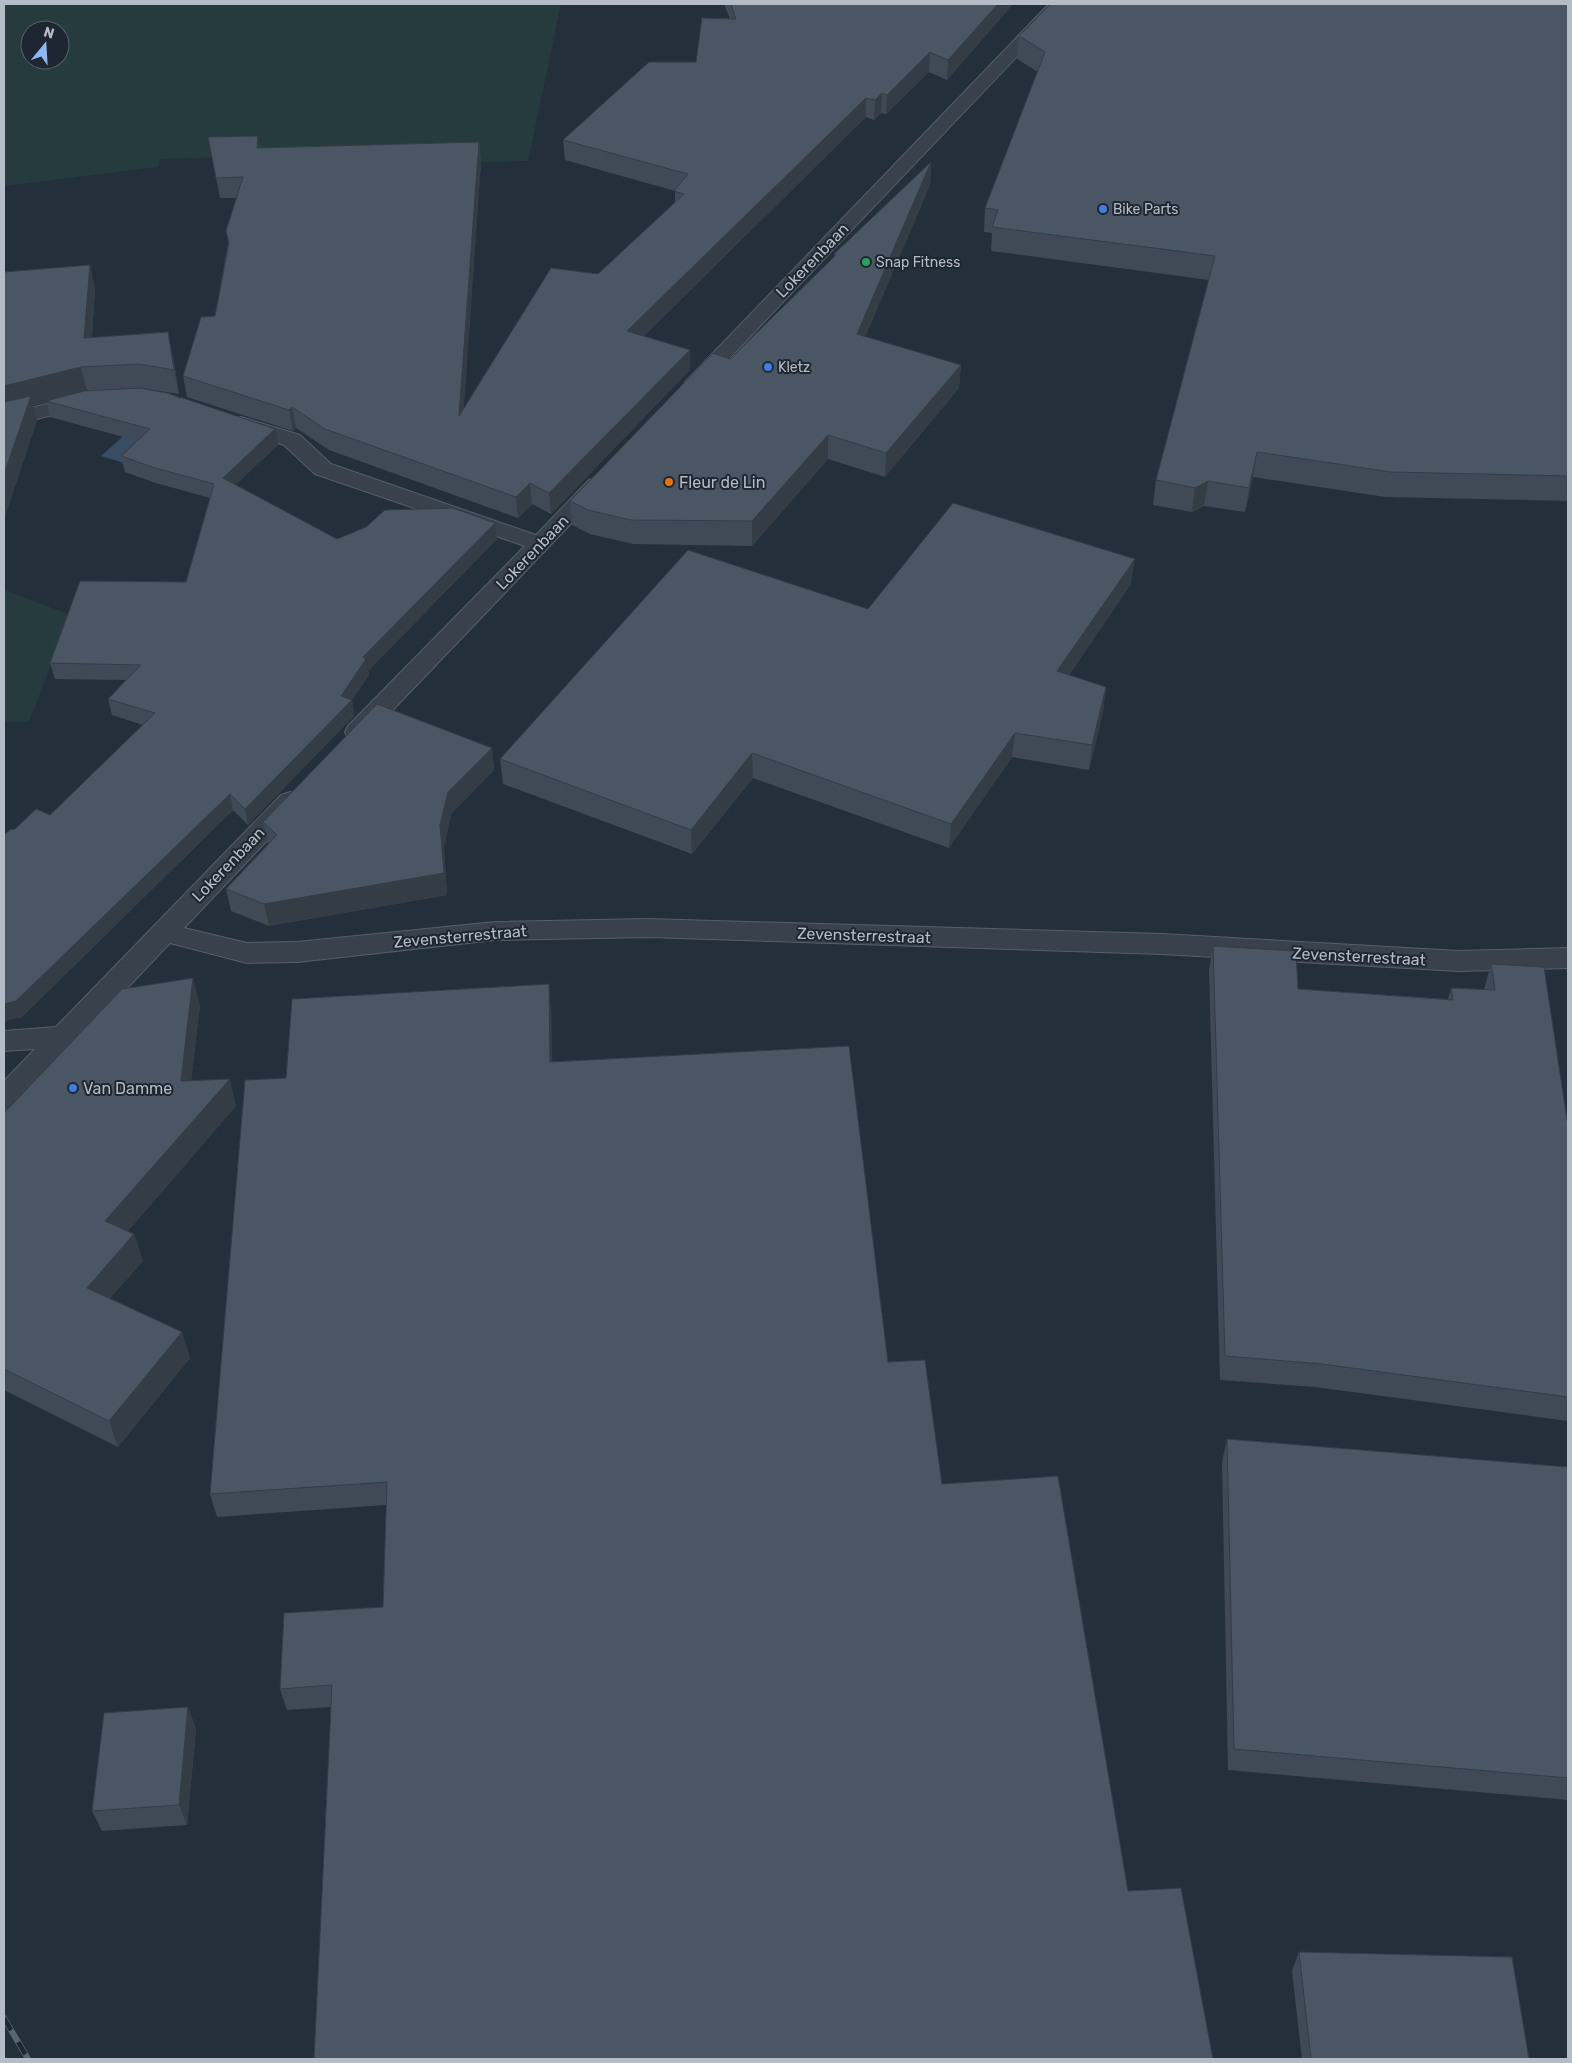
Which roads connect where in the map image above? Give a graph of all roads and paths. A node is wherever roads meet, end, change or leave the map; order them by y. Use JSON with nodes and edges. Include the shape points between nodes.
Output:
{"nodes":[{"id":1,"x":1058,"y":4,"type":"edge"},
{"id":2,"x":685,"y":393,"type":"edge"},
{"id":3,"x":106,"y":398,"type":"edge"},
{"id":4,"x":220,"y":416,"type":"edge"},
{"id":5,"x":4,"y":420,"type":"edge"},
{"id":6,"x":609,"y":472,"type":"edge"},
{"id":7,"x":540,"y":544,"type":"junction"},
{"id":8,"x":342,"y":748,"type":"edge"},
{"id":9,"x":307,"y":783,"type":"edge"},
{"id":10,"x":164,"y":931,"type":"junction"},
{"id":11,"x":1568,"y":958,"type":"edge"},
{"id":12,"x":61,"y":1037,"type":"junction"},
{"id":13,"x":4,"y":1041,"type":"edge"},
{"id":14,"x":4,"y":1099,"type":"edge"}],
"edges":[{"from":1,"to":2,"type":"street","name":"Lokerenbaan"},
{"from":3,"to":5,"type":"street","via":[[87,399]]},
{"from":4,"to":7,"type":"street","via":[[292,440],[323,469]]},
{"from":6,"to":7,"type":"street","name":"Lokerenbaan"},
{"from":7,"to":8,"type":"street","name":"Lokerenbaan"},
{"from":9,"to":10,"type":"street","name":"Lokerenbaan"},
{"from":10,"to":11,"type":"street","name":"Zevensterrestraat","via":[[210,946],[247,952],[296,952],[495,931],[648,928],[1162,944],[1459,961]]},
{"from":10,"to":12,"type":"street","name":"Lokerenbaan"},
{"from":12,"to":13,"type":"street"},
{"from":12,"to":14,"type":"street","name":"Lokerenbaan"}]}
